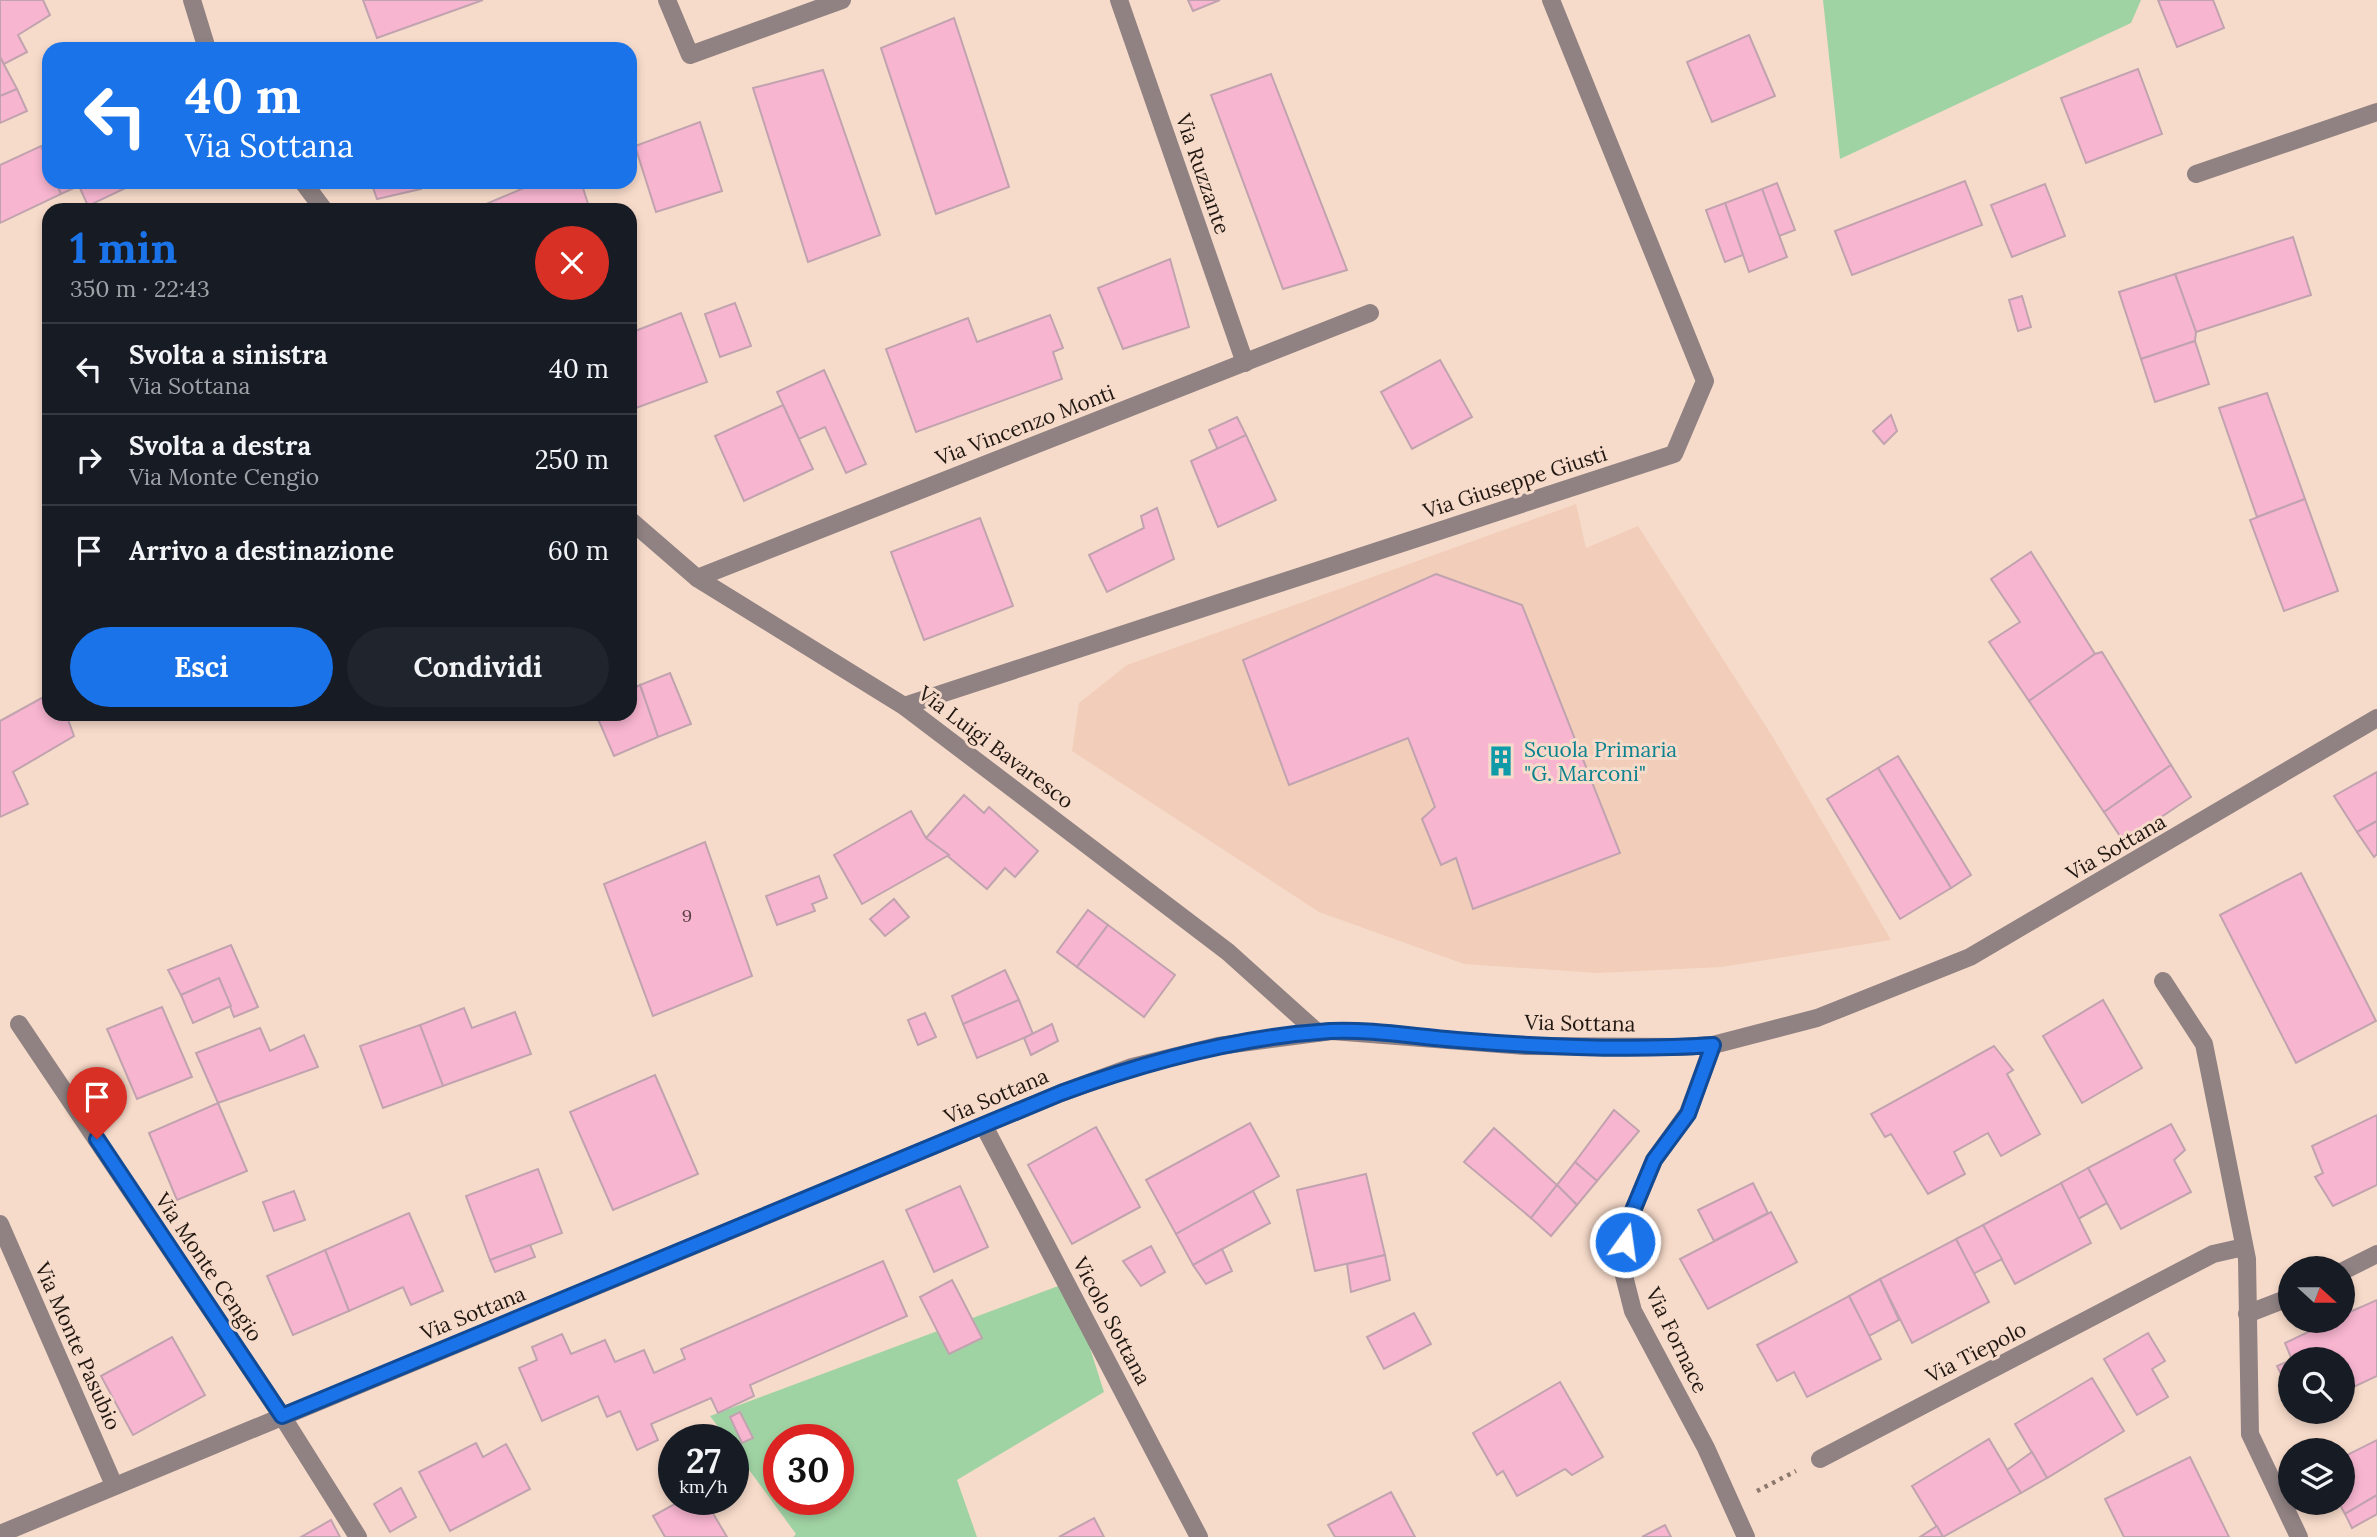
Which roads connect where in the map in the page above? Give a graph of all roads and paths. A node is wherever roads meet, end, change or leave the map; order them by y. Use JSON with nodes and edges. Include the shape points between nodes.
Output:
{"nodes":[{"id":1,"x":192,"y":0,"type":"edge"},
{"id":2,"x":667,"y":0,"type":"edge"},
{"id":3,"x":842,"y":0,"type":"edge"},
{"id":4,"x":1119,"y":0,"type":"edge"},
{"id":5,"x":1551,"y":0,"type":"edge"},
{"id":6,"x":205,"y":42,"type":"edge"},
{"id":7,"x":2377,"y":112,"type":"edge"},
{"id":8,"x":2196,"y":174,"type":"dead end"},
{"id":9,"x":1370,"y":313,"type":"dead end"},
{"id":10,"x":1245,"y":363,"type":"junction"},
{"id":11,"x":637,"y":526,"type":"edge"},
{"id":12,"x":697,"y":578,"type":"junction"},
{"id":13,"x":904,"y":706,"type":"junction"},
{"id":14,"x":2377,"y":718,"type":"edge"},
{"id":15,"x":2163,"y":981,"type":"dead end"},
{"id":16,"x":19,"y":1024,"type":"dead end"},
{"id":17,"x":1318,"y":1033,"type":"junction"},
{"id":18,"x":1713,"y":1045,"type":"junction"},
{"id":19,"x":984,"y":1126,"type":"junction"},
{"id":20,"x":0,"y":1224,"type":"edge"},
{"id":21,"x":2244,"y":1248,"type":"junction"},
{"id":22,"x":2377,"y":1254,"type":"edge"},
{"id":23,"x":2356,"y":1264,"type":"edge"},
{"id":24,"x":2278,"y":1302,"type":"edge"},
{"id":25,"x":2247,"y":1314,"type":"junction"},
{"id":26,"x":282,"y":1416,"type":"junction"},
{"id":27,"x":1820,"y":1459,"type":"joint"},
{"id":28,"x":114,"y":1485,"type":"junction"},
{"id":29,"x":1731,"y":1504,"type":"junction"},
{"id":30,"x":0,"y":1534,"type":"edge"},
{"id":31,"x":358,"y":1537,"type":"edge"},
{"id":32,"x":1199,"y":1537,"type":"edge"},
{"id":33,"x":1746,"y":1537,"type":"edge"},
{"id":34,"x":2299,"y":1537,"type":"edge"}],
"edges":[{"from":1,"to":6,"type":"street"},
{"from":2,"to":3,"type":"street","via":[[690,55]]},
{"from":4,"to":10,"type":"street","name":"Via Ruzzante"},
{"from":5,"to":13,"type":"street","name":"Via Giuseppe Giusti","via":[[1705,381],[1674,454]]},
{"from":7,"to":8,"type":"street"},
{"from":9,"to":10,"type":"street","name":"Via Vincenzo Monti"},
{"from":10,"to":12,"type":"street","name":"Via Vincenzo Monti"},
{"from":11,"to":12,"type":"street","name":"Via Luigi Bavaresco"},
{"from":12,"to":13,"type":"street","name":"Via Luigi Bavaresco"},
{"from":13,"to":17,"type":"street","name":"Via Luigi Bavaresco","via":[[1228,952]]},
{"from":14,"to":18,"type":"street","name":"Via Sottana","via":[[1970,957],[1817,1018]]},
{"from":15,"to":21,"type":"street","via":[[2204,1044]]},
{"from":16,"to":26,"type":"street","name":"Via Monte Cengio"},
{"from":17,"to":18,"type":"street","name":"Via Sottana","via":[[1525,1046]]},
{"from":17,"to":19,"type":"street","name":"Via Sottana","via":[[1218,1045],[1132,1067]]},
{"from":18,"to":29,"type":"street","name":"Via Fornace","via":[[1688,1114],[1654,1160],[1629,1220],[1621,1264],[1633,1311]]},
{"from":19,"to":26,"type":"street","name":"Via Sottana"},
{"from":19,"to":32,"type":"street","name":"Vicolo Sottana"},
{"from":20,"to":28,"type":"street","name":"Via Monte Pasubio"},
{"from":21,"to":25,"type":"street"},
{"from":21,"to":27,"type":"street","name":"Via Tiepolo","via":[[2213,1254]]},
{"from":22,"to":23,"type":"street"},
{"from":24,"to":25,"type":"street"},
{"from":25,"to":34,"type":"street","via":[[2250,1434]]},
{"from":26,"to":28,"type":"street","name":"Via Sottana"},
{"from":26,"to":31,"type":"street","name":"Via Monte Cengio"},
{"from":27,"to":29,"type":"path"},
{"from":28,"to":30,"type":"street","name":"Via Sottana"},
{"from":29,"to":33,"type":"street","name":"Via Fornace"}]}
